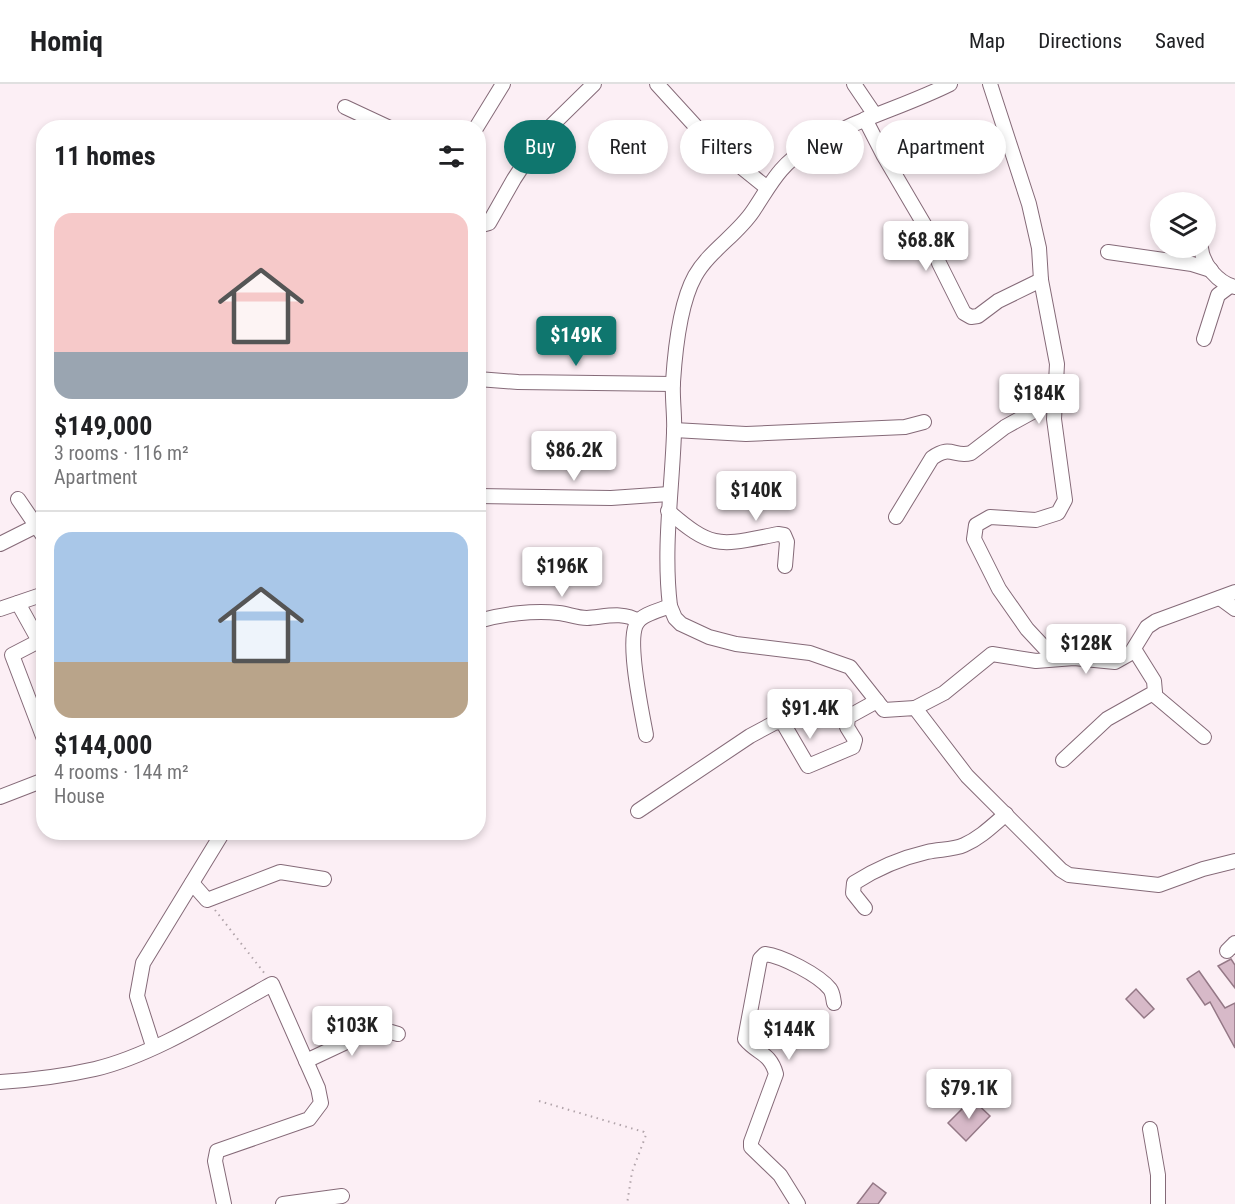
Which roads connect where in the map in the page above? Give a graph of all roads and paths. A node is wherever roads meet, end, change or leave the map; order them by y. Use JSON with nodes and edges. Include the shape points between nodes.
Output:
{"nodes":[{"id":1,"x":503,"y":84,"type":"edge"},
{"id":2,"x":594,"y":84,"type":"edge"},
{"id":3,"x":657,"y":84,"type":"edge"},
{"id":4,"x":854,"y":84,"type":"edge"},
{"id":5,"x":950,"y":84,"type":"edge"},
{"id":6,"x":990,"y":84,"type":"edge"},
{"id":7,"x":345,"y":107,"type":"dead end"},
{"id":8,"x":870,"y":117,"type":"junction"},
{"id":9,"x":373,"y":120,"type":"edge"},
{"id":10,"x":481,"y":120,"type":"edge"},
{"id":11,"x":766,"y":187,"type":"junction"},
{"id":12,"x":486,"y":224,"type":"edge"},
{"id":13,"x":1108,"y":252,"type":"dead end"},
{"id":14,"x":1204,"y":258,"type":"edge"},
{"id":15,"x":1211,"y":270,"type":"junction"},
{"id":16,"x":1041,"y":280,"type":"junction"},
{"id":17,"x":1232,"y":286,"type":"edge"},
{"id":18,"x":1204,"y":339,"type":"dead end"},
{"id":19,"x":486,"y":380,"type":"edge"},
{"id":20,"x":673,"y":384,"type":"junction"},
{"id":21,"x":1054,"y":400,"type":"junction"},
{"id":22,"x":924,"y":422,"type":"dead end"},
{"id":23,"x":674,"y":430,"type":"junction"},
{"id":24,"x":669,"y":494,"type":"junction"},
{"id":25,"x":486,"y":496,"type":"edge"},
{"id":26,"x":18,"y":499,"type":"dead end"},
{"id":27,"x":668,"y":511,"type":"junction"},
{"id":28,"x":896,"y":517,"type":"dead end"},
{"id":29,"x":36,"y":526,"type":"edge"},
{"id":30,"x":36,"y":533,"type":"edge"},
{"id":31,"x":0,"y":544,"type":"edge"},
{"id":32,"x":785,"y":566,"type":"dead end"},
{"id":33,"x":1235,"y":592,"type":"edge"},
{"id":34,"x":36,"y":597,"type":"edge"},
{"id":35,"x":1220,"y":598,"type":"junction"},
{"id":36,"x":18,"y":603,"type":"junction"},
{"id":37,"x":670,"y":606,"type":"junction"},
{"id":38,"x":0,"y":609,"type":"edge"},
{"id":39,"x":1235,"y":609,"type":"edge"},
{"id":40,"x":486,"y":618,"type":"edge"},
{"id":41,"x":638,"y":621,"type":"junction"},
{"id":42,"x":36,"y":636,"type":"edge"},
{"id":43,"x":36,"y":643,"type":"edge"},
{"id":44,"x":1134,"y":649,"type":"junction"},
{"id":45,"x":1055,"y":658,"type":"junction"},
{"id":46,"x":1153,"y":694,"type":"junction"},
{"id":47,"x":877,"y":701,"type":"junction"},
{"id":48,"x":915,"y":708,"type":"junction"},
{"id":49,"x":36,"y":718,"type":"edge"},
{"id":50,"x":646,"y":735,"type":"dead end"},
{"id":51,"x":1204,"y":737,"type":"dead end"},
{"id":52,"x":1063,"y":760,"type":"dead end"},
{"id":53,"x":36,"y":783,"type":"edge"},
{"id":54,"x":0,"y":797,"type":"edge"},
{"id":55,"x":638,"y":811,"type":"dead end"},
{"id":56,"x":1006,"y":814,"type":"junction"},
{"id":57,"x":218,"y":840,"type":"edge"},
{"id":58,"x":1235,"y":861,"type":"edge"},
{"id":59,"x":324,"y":879,"type":"dead end"},
{"id":60,"x":192,"y":883,"type":"junction"},
{"id":61,"x":207,"y":900,"type":"junction"},
{"id":62,"x":865,"y":908,"type":"dead end"},
{"id":63,"x":272,"y":984,"type":"junction"},
{"id":64,"x":834,"y":1003,"type":"dead end"},
{"id":65,"x":398,"y":1034,"type":"dead end"},
{"id":66,"x":153,"y":1046,"type":"junction"},
{"id":67,"x":306,"y":1061,"type":"junction"},
{"id":68,"x":0,"y":1082,"type":"edge"},
{"id":69,"x":539,"y":1101,"type":"dead end"},
{"id":70,"x":1150,"y":1130,"type":"dead end"},
{"id":71,"x":342,"y":1196,"type":"dead end"},
{"id":72,"x":224,"y":1204,"type":"edge"},
{"id":73,"x":283,"y":1204,"type":"edge"},
{"id":74,"x":627,"y":1204,"type":"edge"},
{"id":75,"x":798,"y":1204,"type":"edge"},
{"id":76,"x":1158,"y":1204,"type":"edge"}],
"edges":[{"from":1,"to":10,"type":"street"},
{"from":2,"to":12,"type":"street","via":[[545,132]]},
{"from":3,"to":11,"type":"street","via":[[709,141]]},
{"from":4,"to":8,"type":"street"},
{"from":5,"to":8,"type":"street","via":[[916,102]]},
{"from":6,"to":16,"type":"street","via":[[1029,204],[1039,248]]},
{"from":7,"to":9,"type":"street"},
{"from":8,"to":11,"type":"street","via":[[808,147],[783,166]]},
{"from":8,"to":16,"type":"street","via":[[884,156],[928,231],[964,313],[978,316],[998,301]]},
{"from":11,"to":20,"type":"street","via":[[752,212],[695,276],[685,302]]},
{"from":13,"to":15,"type":"street"},
{"from":14,"to":15,"type":"street"},
{"from":15,"to":17,"type":"street"},
{"from":16,"to":21,"type":"street","via":[[1057,364]]},
{"from":17,"to":18,"type":"street","via":[[1218,295]]},
{"from":19,"to":20,"type":"street"},
{"from":20,"to":23,"type":"street"},
{"from":21,"to":28,"type":"street","via":[[1005,427],[971,453],[950,450],[932,458]]},
{"from":21,"to":45,"type":"street","via":[[1065,500],[1058,513],[1036,520],[990,517],[976,525],[974,539],[999,590],[1027,629]]},
{"from":22,"to":23,"type":"street","via":[[905,427],[767,434]]},
{"from":23,"to":24,"type":"street"},
{"from":24,"to":25,"type":"street","via":[[611,498]]},
{"from":24,"to":27,"type":"street"},
{"from":26,"to":29,"type":"street"},
{"from":27,"to":32,"type":"street","via":[[693,533],[716,542],[784,535]]},
{"from":27,"to":37,"type":"street"},
{"from":30,"to":31,"type":"street"},
{"from":33,"to":35,"type":"street"},
{"from":34,"to":36,"type":"street"},
{"from":35,"to":39,"type":"street"},
{"from":35,"to":44,"type":"street","via":[[1156,621],[1147,627]]},
{"from":36,"to":38,"type":"street"},
{"from":36,"to":42,"type":"street"},
{"from":37,"to":41,"type":"street"},
{"from":37,"to":47,"type":"street","via":[[681,624],[709,638],[810,652],[835,660],[850,667]]},
{"from":40,"to":41,"type":"street","via":[[556,613],[584,618],[620,615]]},
{"from":41,"to":50,"type":"street","via":[[634,655]]},
{"from":43,"to":49,"type":"street","via":[[12,655]]},
{"from":44,"to":45,"type":"street","via":[[1115,662]]},
{"from":44,"to":46,"type":"street","via":[[1154,681]]},
{"from":45,"to":48,"type":"street","via":[[1036,661],[992,654],[944,693]]},
{"from":46,"to":51,"type":"street"},
{"from":46,"to":52,"type":"street","via":[[1107,719]]},
{"from":47,"to":48,"type":"street","via":[[890,711]]},
{"from":47,"to":55,"type":"street","via":[[848,717],[847,727],[855,740],[853,747],[808,766],[783,723],[776,722]]},
{"from":48,"to":56,"type":"street","via":[[967,776]]},
{"from":53,"to":54,"type":"street"},
{"from":56,"to":58,"type":"street","via":[[1069,875],[1158,885]]},
{"from":56,"to":62,"type":"street","via":[[962,846],[895,862],[854,883],[853,893]]},
{"from":57,"to":60,"type":"street"},
{"from":59,"to":61,"type":"street","via":[[280,872]]},
{"from":60,"to":61,"type":"street"},
{"from":60,"to":66,"type":"street","via":[[143,963],[137,996]]},
{"from":61,"to":63,"type":"path"},
{"from":63,"to":66,"type":"street"},
{"from":63,"to":67,"type":"street"},
{"from":64,"to":75,"type":"street","via":[[829,988],[807,971],[772,955],[765,954],[760,959],[745,1039],[766,1055],[776,1074],[751,1147],[780,1175]]},
{"from":65,"to":67,"type":"street","via":[[372,1030]]},
{"from":66,"to":68,"type":"street","via":[[97,1068]]},
{"from":67,"to":72,"type":"street","via":[[318,1088],[319,1108],[309,1119],[217,1150],[215,1161]]},
{"from":69,"to":74,"type":"path","via":[[644,1132],[646,1140],[632,1172]]},
{"from":70,"to":76,"type":"street","via":[[1158,1175]]},
{"from":71,"to":73,"type":"street"}]}
